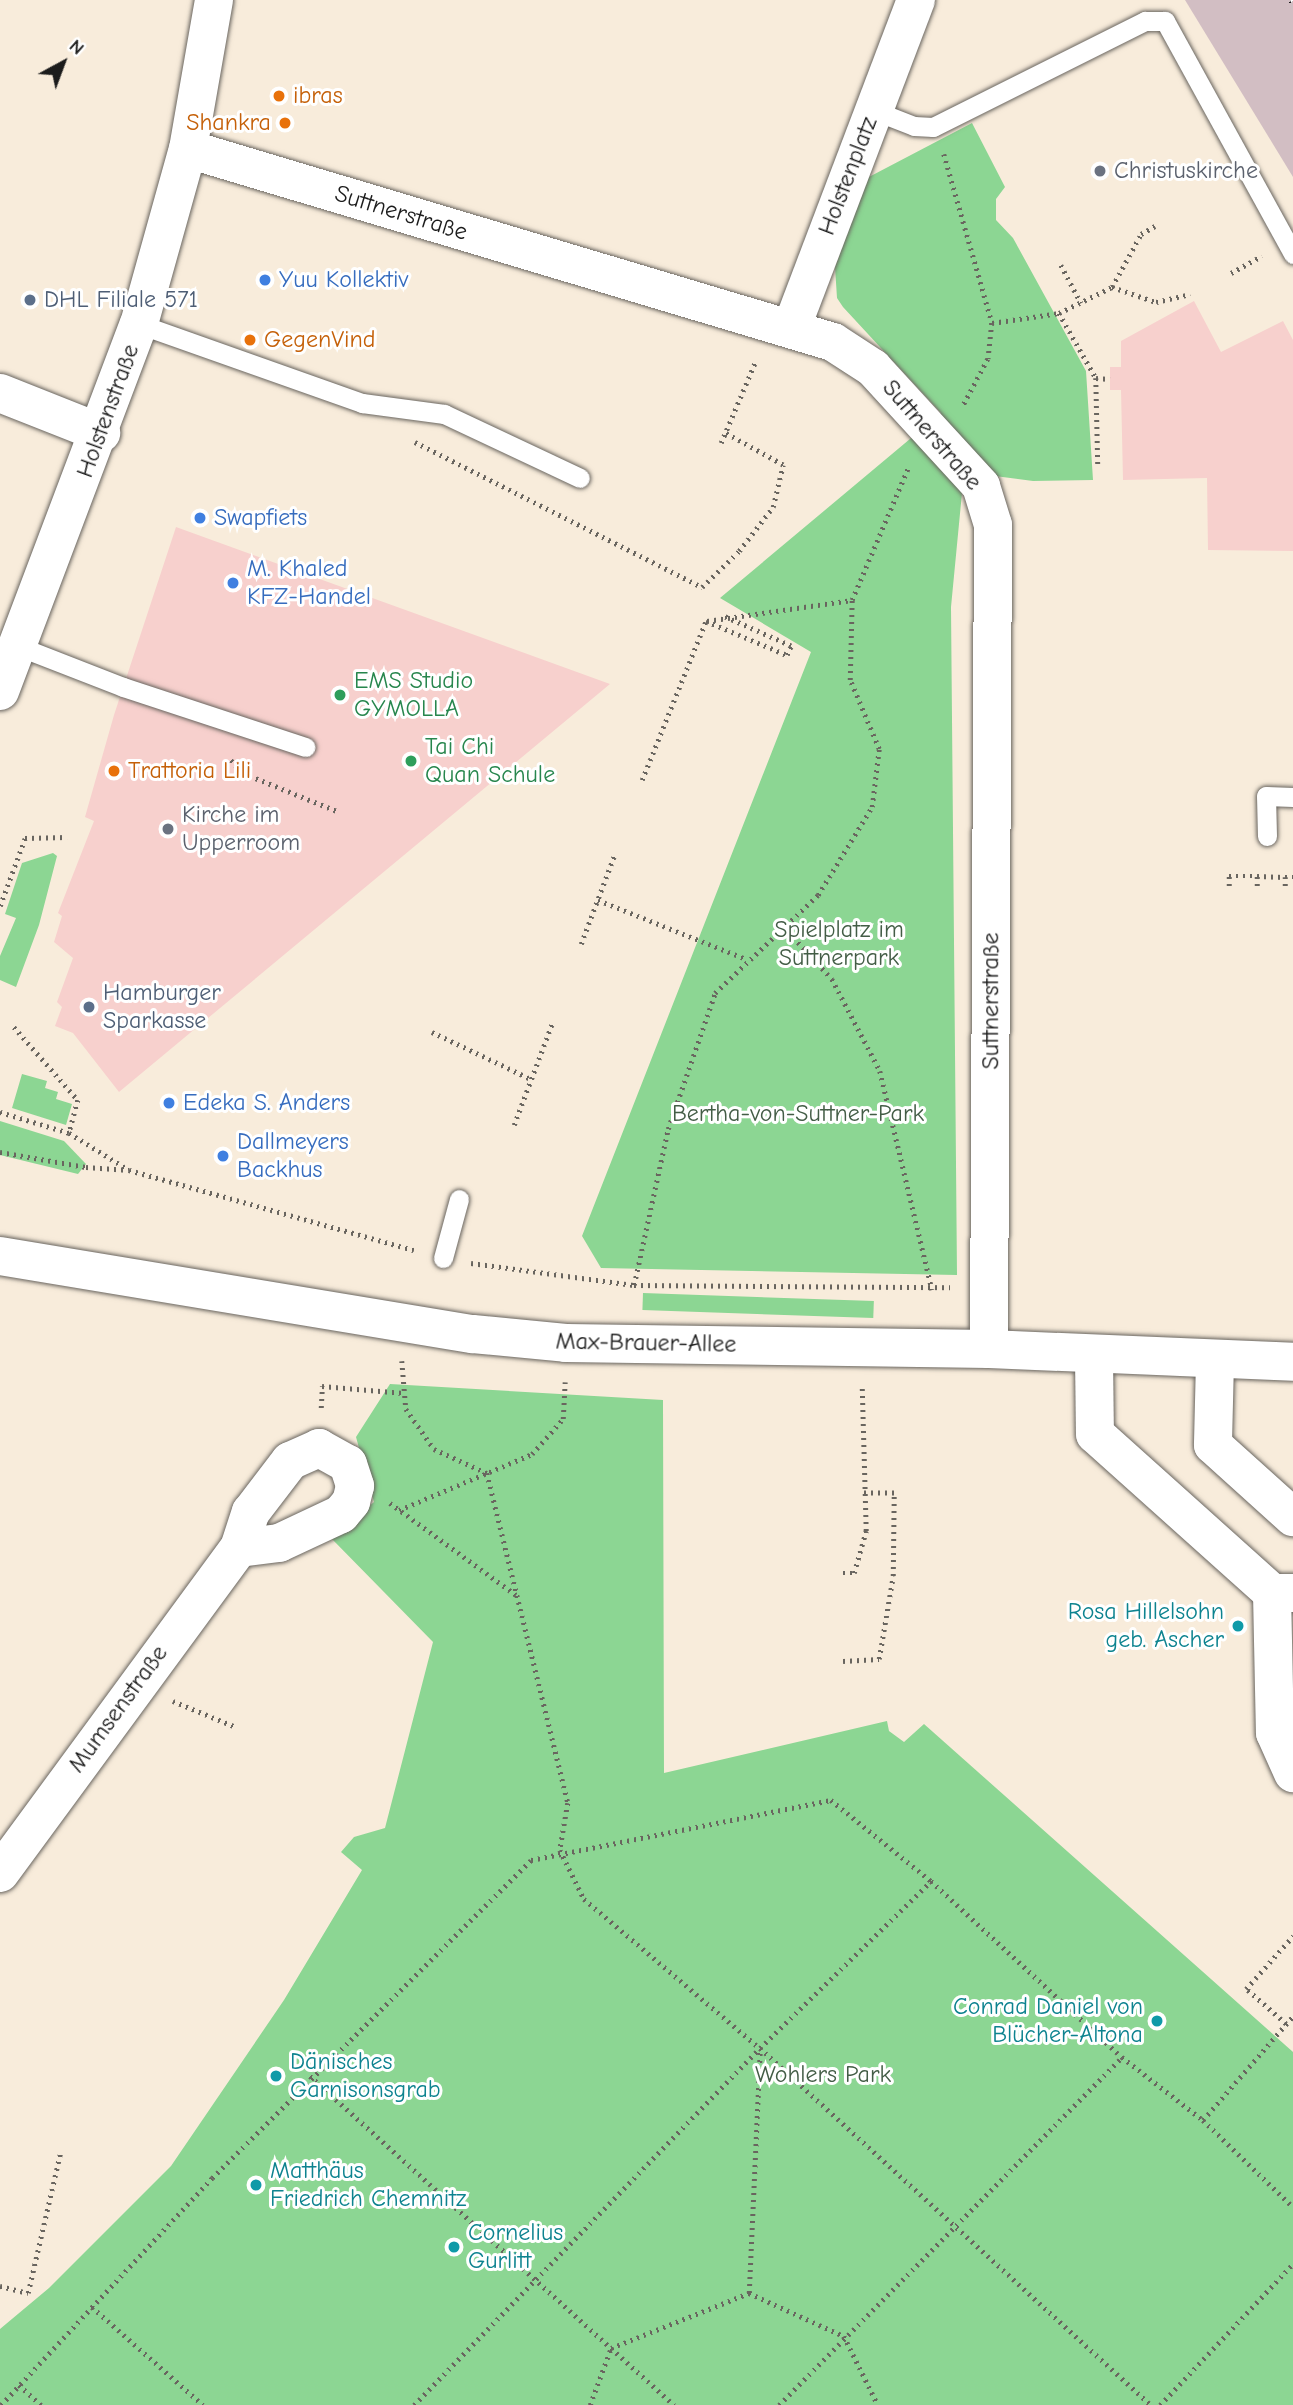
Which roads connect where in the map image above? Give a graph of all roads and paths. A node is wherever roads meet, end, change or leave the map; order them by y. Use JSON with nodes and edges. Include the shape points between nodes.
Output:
{"nodes":[{"id":1,"x":214,"y":0,"type":"edge"},
{"id":2,"x":909,"y":8,"type":"edge"},
{"id":3,"x":873,"y":110,"type":"junction"},
{"id":4,"x":188,"y":149,"type":"junction"},
{"id":5,"x":1155,"y":226,"type":"dead end"},
{"id":6,"x":1293,"y":254,"type":"edge"},
{"id":7,"x":1061,"y":265,"type":"dead end"},
{"id":8,"x":1112,"y":287,"type":"junction"},
{"id":9,"x":1190,"y":294,"type":"dead end"},
{"id":10,"x":1081,"y":303,"type":"junction"},
{"id":11,"x":1059,"y":313,"type":"junction"},
{"id":12,"x":992,"y":323,"type":"dead end"},
{"id":13,"x":139,"y":324,"type":"junction"},
{"id":14,"x":781,"y":326,"type":"junction"},
{"id":15,"x":1096,"y":378,"type":"junction"},
{"id":16,"x":1110,"y":379,"type":"dead end"},
{"id":17,"x":0,"y":393,"type":"edge"},
{"id":18,"x":101,"y":433,"type":"junction"},
{"id":19,"x":725,"y":433,"type":"junction"},
{"id":20,"x":409,"y":439,"type":"dead end"},
{"id":21,"x":721,"y":443,"type":"dead end"},
{"id":22,"x":1098,"y":466,"type":"dead end"},
{"id":23,"x":580,"y":478,"type":"dead end"},
{"id":24,"x":852,"y":600,"type":"dead end"},
{"id":25,"x":723,"y":616,"type":"junction"},
{"id":26,"x":706,"y":621,"type":"junction"},
{"id":27,"x":18,"y":646,"type":"junction"},
{"id":28,"x":0,"y":691,"type":"edge"},
{"id":29,"x":305,"y":747,"type":"dead end"},
{"id":30,"x":231,"y":760,"type":"dead end"},
{"id":31,"x":642,"y":779,"type":"dead end"},
{"id":32,"x":1293,"y":797,"type":"edge"},
{"id":33,"x":872,"y":807,"type":"dead end"},
{"id":34,"x":337,"y":811,"type":"dead end"},
{"id":35,"x":1267,"y":836,"type":"dead end"},
{"id":36,"x":67,"y":837,"type":"dead end"},
{"id":37,"x":614,"y":856,"type":"dead end"},
{"id":38,"x":1257,"y":876,"type":"junction"},
{"id":39,"x":1285,"y":877,"type":"junction"},
{"id":40,"x":1293,"y":877,"type":"edge"},
{"id":41,"x":1229,"y":886,"type":"dead end"},
{"id":42,"x":1257,"y":886,"type":"dead end"},
{"id":43,"x":1285,"y":886,"type":"dead end"},
{"id":44,"x":597,"y":900,"type":"junction"},
{"id":45,"x":0,"y":906,"type":"edge"},
{"id":46,"x":784,"y":927,"type":"junction"},
{"id":47,"x":581,"y":944,"type":"dead end"},
{"id":48,"x":746,"y":959,"type":"junction"},
{"id":49,"x":552,"y":1024,"type":"dead end"},
{"id":50,"x":14,"y":1027,"type":"dead end"},
{"id":51,"x":432,"y":1032,"type":"dead end"},
{"id":52,"x":531,"y":1079,"type":"junction"},
{"id":53,"x":0,"y":1112,"type":"edge"},
{"id":54,"x":514,"y":1125,"type":"dead end"},
{"id":55,"x":69,"y":1133,"type":"junction"},
{"id":56,"x":0,"y":1152,"type":"edge"},
{"id":57,"x":129,"y":1170,"type":"junction"},
{"id":58,"x":459,"y":1199,"type":"dead end"},
{"id":59,"x":2,"y":1254,"type":"edge"},
{"id":60,"x":443,"y":1258,"type":"junction"},
{"id":61,"x":989,"y":1282,"type":"junction"},
{"id":62,"x":634,"y":1285,"type":"junction"},
{"id":63,"x":932,"y":1290,"type":"junction"},
{"id":64,"x":399,"y":1319,"type":"junction"},
{"id":65,"x":566,"y":1343,"type":"junction"},
{"id":66,"x":861,"y":1348,"type":"junction"},
{"id":67,"x":989,"y":1349,"type":"junction"},
{"id":68,"x":1094,"y":1357,"type":"junction"},
{"id":69,"x":1214,"y":1361,"type":"junction"},
{"id":70,"x":1293,"y":1362,"type":"edge"},
{"id":71,"x":404,"y":1393,"type":"junction"},
{"id":72,"x":319,"y":1447,"type":"junction"},
{"id":73,"x":487,"y":1473,"type":"junction"},
{"id":74,"x":354,"y":1477,"type":"junction"},
{"id":75,"x":862,"y":1493,"type":"junction"},
{"id":76,"x":399,"y":1510,"type":"junction"},
{"id":77,"x":1293,"y":1517,"type":"edge"},
{"id":78,"x":239,"y":1548,"type":"junction"},
{"id":79,"x":843,"y":1573,"type":"dead end"},
{"id":80,"x":1283,"y":1593,"type":"edge"},
{"id":81,"x":516,"y":1595,"type":"junction"},
{"id":82,"x":843,"y":1661,"type":"dead end"},
{"id":83,"x":216,"y":1717,"type":"dead end"},
{"id":84,"x":236,"y":1727,"type":"dead end"},
{"id":85,"x":1293,"y":1773,"type":"edge"},
{"id":86,"x":560,"y":1850,"type":"junction"},
{"id":87,"x":0,"y":1873,"type":"edge"},
{"id":88,"x":932,"y":1881,"type":"junction"},
{"id":89,"x":1293,"y":1936,"type":"edge"},
{"id":90,"x":1293,"y":2016,"type":"edge"},
{"id":91,"x":1286,"y":2024,"type":"junction"},
{"id":92,"x":760,"y":2048,"type":"junction"},
{"id":93,"x":1122,"y":2057,"type":"junction"},
{"id":94,"x":310,"y":2076,"type":"junction"},
{"id":95,"x":1203,"y":2120,"type":"junction"},
{"id":96,"x":60,"y":2154,"type":"dead end"},
{"id":97,"x":1293,"y":2207,"type":"edge"},
{"id":98,"x":954,"y":2225,"type":"junction"},
{"id":99,"x":1293,"y":2264,"type":"edge"},
{"id":100,"x":534,"y":2279,"type":"junction"},
{"id":101,"x":0,"y":2286,"type":"edge"},
{"id":102,"x":748,"y":2293,"type":"junction"},
{"id":103,"x":92,"y":2307,"type":"junction"},
{"id":104,"x":844,"y":2336,"type":"junction"},
{"id":105,"x":611,"y":2348,"type":"junction"},
{"id":106,"x":19,"y":2385,"type":"junction"},
{"id":107,"x":1,"y":2405,"type":"edge"},
{"id":108,"x":41,"y":2405,"type":"edge"},
{"id":109,"x":203,"y":2405,"type":"edge"},
{"id":110,"x":414,"y":2405,"type":"edge"},
{"id":111,"x":590,"y":2405,"type":"edge"},
{"id":112,"x":674,"y":2405,"type":"edge"},
{"id":113,"x":779,"y":2405,"type":"edge"},
{"id":114,"x":878,"y":2405,"type":"edge"},
{"id":115,"x":1151,"y":2405,"type":"edge"},
{"id":116,"x":1160,"y":2405,"type":"edge"}],
"edges":[{"from":1,"to":4,"type":"street","name":"Holstenstraße"},
{"from":2,"to":3,"type":"street","name":"Holstenplatz"},
{"from":3,"to":6,"type":"lane","via":[[914,126],[933,127],[1144,21],[1165,21]]},
{"from":3,"to":14,"type":"street","name":"Holstenplatz"},
{"from":4,"to":13,"type":"street","name":"Holstenstraße"},
{"from":4,"to":14,"type":"street","name":"Suttnerstraße"},
{"from":5,"to":8,"type":"path","via":[[1141,234]]},
{"from":7,"to":10,"type":"path"},
{"from":8,"to":9,"type":"path","via":[[1156,302]]},
{"from":8,"to":10,"type":"path"},
{"from":10,"to":11,"type":"path"},
{"from":11,"to":12,"type":"path"},
{"from":11,"to":15,"type":"path"},
{"from":13,"to":18,"type":"street","name":"Holstenstraße"},
{"from":13,"to":23,"type":"lane","via":[[362,403],[444,414]]},
{"from":14,"to":19,"type":"path"},
{"from":14,"to":61,"type":"street","name":"Suttnerstraße","via":[[833,342],[873,368],[966,466],[989,505],[993,524]]},
{"from":15,"to":16,"type":"path"},
{"from":15,"to":22,"type":"path"},
{"from":17,"to":18,"type":"street"},
{"from":18,"to":27,"type":"street","name":"Holstenstraße"},
{"from":19,"to":20,"type":"path","via":[[783,465],[773,508],[702,587]]},
{"from":19,"to":21,"type":"path"},
{"from":24,"to":25,"type":"path"},
{"from":25,"to":26,"type":"path"},
{"from":25,"to":26,"type":"path","via":[[791,646],[787,655]]},
{"from":26,"to":31,"type":"path"},
{"from":27,"to":28,"type":"street","name":"Holstenstraße"},
{"from":27,"to":29,"type":"lane","via":[[123,687]]},
{"from":30,"to":34,"type":"path","via":[[243,773]]},
{"from":32,"to":35,"type":"lane","via":[[1266,796]]},
{"from":33,"to":46,"type":"path","via":[[818,895]]},
{"from":36,"to":45,"type":"path","via":[[25,838]]},
{"from":37,"to":44,"type":"path"},
{"from":38,"to":39,"type":"path"},
{"from":38,"to":41,"type":"path","via":[[1229,876]]},
{"from":38,"to":42,"type":"path"},
{"from":39,"to":40,"type":"path"},
{"from":39,"to":43,"type":"path"},
{"from":44,"to":47,"type":"path"},
{"from":44,"to":48,"type":"path"},
{"from":46,"to":48,"type":"path"},
{"from":46,"to":63,"type":"path","via":[[832,979],[880,1071]]},
{"from":48,"to":62,"type":"path","via":[[715,993],[668,1129]]},
{"from":49,"to":52,"type":"path"},
{"from":50,"to":55,"type":"path","via":[[78,1100]]},
{"from":51,"to":52,"type":"path"},
{"from":52,"to":54,"type":"path"},
{"from":53,"to":55,"type":"path"},
{"from":55,"to":57,"type":"path"},
{"from":56,"to":57,"type":"path"},
{"from":57,"to":60,"type":"path"},
{"from":58,"to":60,"type":"lane"},
{"from":59,"to":64,"type":"street","name":"Max-Brauer-Allee"},
{"from":60,"to":62,"type":"path"},
{"from":61,"to":63,"type":"path"},
{"from":61,"to":67,"type":"street","name":"Suttnerstraße"},
{"from":62,"to":63,"type":"path"},
{"from":64,"to":65,"type":"street","name":"Max-Brauer-Allee","via":[[473,1334]]},
{"from":64,"to":71,"type":"path"},
{"from":65,"to":66,"type":"street","name":"Max-Brauer-Allee"},
{"from":65,"to":73,"type":"path","via":[[563,1419],[532,1454]]},
{"from":66,"to":67,"type":"street","name":"Max-Brauer-Allee"},
{"from":66,"to":75,"type":"path"},
{"from":67,"to":68,"type":"street","name":"Max-Brauer-Allee"},
{"from":68,"to":69,"type":"street","name":"Max-Brauer-Allee"},
{"from":68,"to":80,"type":"street","via":[[1095,1434]]},
{"from":69,"to":70,"type":"street","name":"Max-Brauer-Allee"},
{"from":69,"to":77,"type":"street","via":[[1213,1445]]},
{"from":71,"to":72,"type":"path","via":[[322,1386]]},
{"from":71,"to":73,"type":"path","via":[[406,1409],[434,1450]]},
{"from":72,"to":74,"type":"street","via":[[343,1459]]},
{"from":72,"to":78,"type":"street","name":"Mumsenstraße","via":[[290,1461],[251,1512]]},
{"from":73,"to":76,"type":"path"},
{"from":73,"to":81,"type":"path"},
{"from":74,"to":76,"type":"path"},
{"from":74,"to":78,"type":"street","via":[[354,1496],[341,1514],[279,1543]]},
{"from":75,"to":79,"type":"path","via":[[866,1531],[854,1573]]},
{"from":75,"to":82,"type":"path","via":[[894,1493],[893,1576],[879,1659]]},
{"from":76,"to":81,"type":"path"},
{"from":78,"to":87,"type":"street","name":"Mumsenstraße"},
{"from":80,"to":85,"type":"street","via":[[1275,1732]]},
{"from":81,"to":86,"type":"path","via":[[568,1803]]},
{"from":83,"to":84,"type":"path"},
{"from":86,"to":88,"type":"path","via":[[831,1800]]},
{"from":86,"to":92,"type":"path","via":[[584,1899]]},
{"from":86,"to":94,"type":"path","via":[[531,1860]]},
{"from":88,"to":92,"type":"path"},
{"from":88,"to":93,"type":"path"},
{"from":89,"to":91,"type":"path","via":[[1246,1989]]},
{"from":90,"to":91,"type":"path"},
{"from":91,"to":95,"type":"path"},
{"from":92,"to":98,"type":"path"},
{"from":92,"to":100,"type":"path"},
{"from":92,"to":102,"type":"path"},
{"from":93,"to":95,"type":"path"},
{"from":93,"to":98,"type":"path"},
{"from":94,"to":100,"type":"path"},
{"from":94,"to":103,"type":"path"},
{"from":95,"to":97,"type":"path"},
{"from":96,"to":101,"type":"path","via":[[28,2294]]},
{"from":98,"to":104,"type":"path"},
{"from":98,"to":115,"type":"path"},
{"from":99,"to":116,"type":"path"},
{"from":100,"to":105,"type":"path"},
{"from":100,"to":110,"type":"path"},
{"from":102,"to":104,"type":"path"},
{"from":102,"to":105,"type":"path"},
{"from":103,"to":106,"type":"path"},
{"from":103,"to":109,"type":"path"},
{"from":104,"to":113,"type":"path"},
{"from":104,"to":114,"type":"path"},
{"from":105,"to":111,"type":"path"},
{"from":105,"to":112,"type":"path"},
{"from":106,"to":107,"type":"path"},
{"from":106,"to":108,"type":"path"}]}
